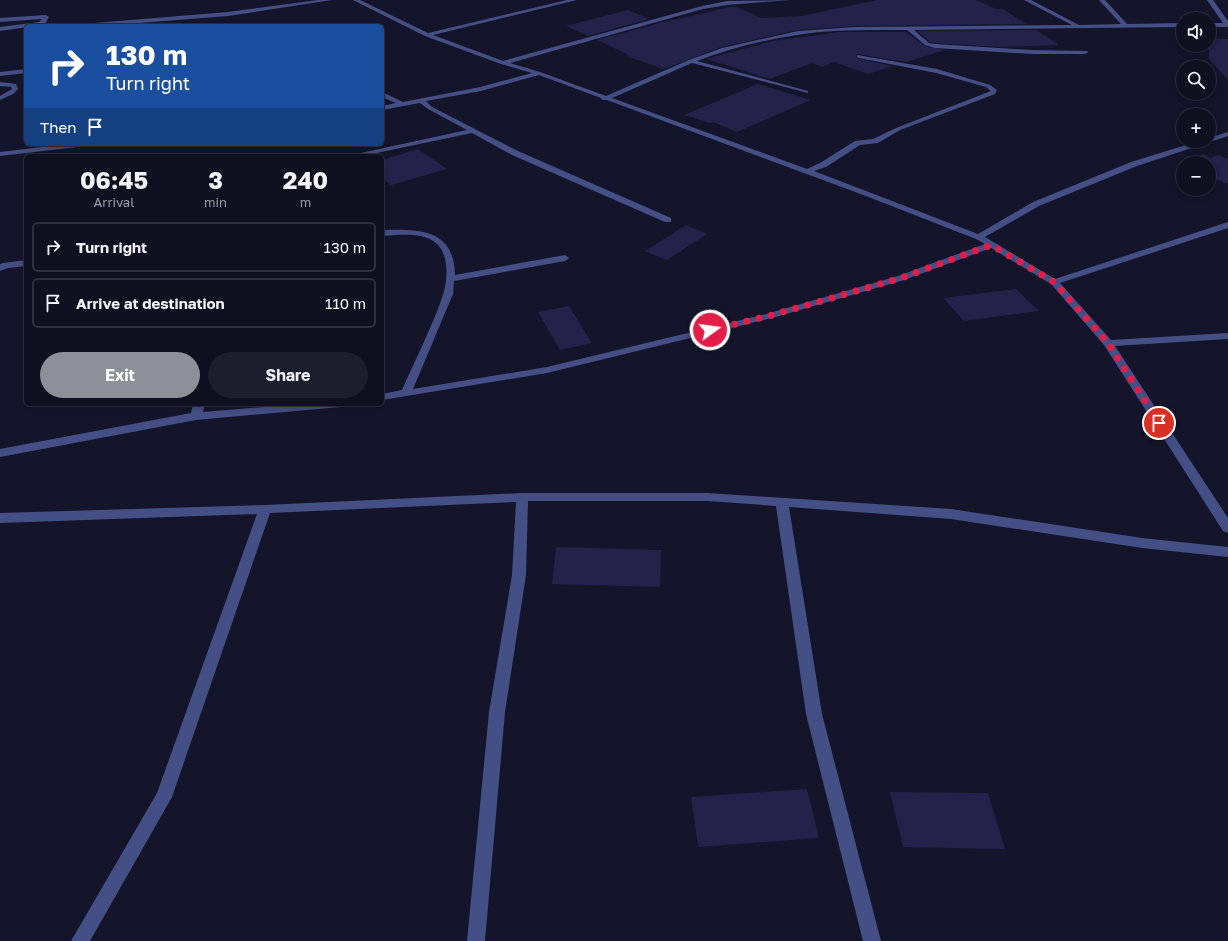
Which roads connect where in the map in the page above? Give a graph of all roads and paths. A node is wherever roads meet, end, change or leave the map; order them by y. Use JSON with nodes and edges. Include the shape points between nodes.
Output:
{"nodes":[{"id":1,"x":329,"y":0,"type":"edge"},
{"id":2,"x":356,"y":0,"type":"edge"},
{"id":3,"x":574,"y":0,"type":"edge"},
{"id":4,"x":787,"y":0,"type":"edge"},
{"id":5,"x":1027,"y":0,"type":"edge"},
{"id":6,"x":1102,"y":0,"type":"edge"},
{"id":7,"x":1210,"y":0,"type":"edge"},
{"id":8,"x":16,"y":19,"type":"junction"},
{"id":9,"x":0,"y":20,"type":"edge"},
{"id":10,"x":42,"y":24,"type":"edge"},
{"id":11,"x":130,"y":24,"type":"edge"},
{"id":12,"x":1124,"y":24,"type":"junction"},
{"id":13,"x":1176,"y":25,"type":"edge"},
{"id":14,"x":1216,"y":25,"type":"edge"},
{"id":15,"x":1228,"y":25,"type":"edge"},
{"id":16,"x":24,"y":26,"type":"edge"},
{"id":17,"x":1078,"y":26,"type":"junction"},
{"id":18,"x":10,"y":28,"type":"junction"},
{"id":19,"x":908,"y":28,"type":"junction"},
{"id":20,"x":0,"y":29,"type":"edge"},
{"id":21,"x":24,"y":31,"type":"edge"},
{"id":22,"x":0,"y":33,"type":"edge"},
{"id":23,"x":427,"y":35,"type":"junction"},
{"id":24,"x":1085,"y":52,"type":"dead end"},
{"id":25,"x":859,"y":56,"type":"dead end"},
{"id":26,"x":691,"y":61,"type":"junction"},
{"id":27,"x":503,"y":63,"type":"junction"},
{"id":28,"x":24,"y":71,"type":"edge"},
{"id":29,"x":538,"y":73,"type":"junction"},
{"id":30,"x":0,"y":74,"type":"edge"},
{"id":31,"x":0,"y":84,"type":"edge"},
{"id":32,"x":806,"y":92,"type":"dead end"},
{"id":33,"x":384,"y":95,"type":"edge"},
{"id":34,"x":0,"y":98,"type":"edge"},
{"id":35,"x":604,"y":99,"type":"junction"},
{"id":36,"x":422,"y":101,"type":"junction"},
{"id":37,"x":402,"y":104,"type":"junction"},
{"id":38,"x":384,"y":108,"type":"edge"},
{"id":39,"x":473,"y":131,"type":"junction"},
{"id":40,"x":1228,"y":134,"type":"edge"},
{"id":41,"x":1216,"y":138,"type":"edge"},
{"id":42,"x":69,"y":146,"type":"edge"},
{"id":43,"x":1185,"y":148,"type":"edge"},
{"id":44,"x":0,"y":154,"type":"edge"},
{"id":45,"x":361,"y":154,"type":"edge"},
{"id":46,"x":806,"y":172,"type":"junction"},
{"id":47,"x":668,"y":220,"type":"dead end"},
{"id":48,"x":1228,"y":225,"type":"edge"},
{"id":49,"x":384,"y":233,"type":"edge"},
{"id":50,"x":979,"y":237,"type":"junction"},
{"id":51,"x":991,"y":245,"type":"junction"},
{"id":52,"x":565,"y":258,"type":"dead end"},
{"id":53,"x":24,"y":263,"type":"edge"},
{"id":54,"x":0,"y":268,"type":"edge"},
{"id":55,"x":451,"y":279,"type":"junction"},
{"id":56,"x":1054,"y":282,"type":"junction"},
{"id":57,"x":1228,"y":336,"type":"edge"},
{"id":58,"x":1108,"y":343,"type":"junction"},
{"id":59,"x":406,"y":393,"type":"junction"},
{"id":60,"x":384,"y":397,"type":"edge"},
{"id":61,"x":198,"y":406,"type":"edge"},
{"id":62,"x":317,"y":406,"type":"edge"},
{"id":63,"x":196,"y":416,"type":"junction"},
{"id":64,"x":0,"y":453,"type":"edge"},
{"id":65,"x":522,"y":497,"type":"junction"},
{"id":66,"x":782,"y":502,"type":"junction"},
{"id":67,"x":265,"y":510,"type":"junction"},
{"id":68,"x":0,"y":518,"type":"edge"},
{"id":69,"x":1228,"y":528,"type":"edge"},
{"id":70,"x":1228,"y":552,"type":"edge"},
{"id":71,"x":80,"y":941,"type":"edge"},
{"id":72,"x":476,"y":941,"type":"edge"},
{"id":73,"x":872,"y":941,"type":"edge"}],
"edges":[{"from":1,"to":11,"type":"street"},
{"from":2,"to":23,"type":"street"},
{"from":3,"to":23,"type":"street"},
{"from":4,"to":27,"type":"street","via":[[702,8]]},
{"from":5,"to":17,"type":"street"},
{"from":6,"to":12,"type":"street"},
{"from":7,"to":15,"type":"street"},
{"from":8,"to":9,"type":"street"},
{"from":8,"to":10,"type":"street","via":[[46,17]]},
{"from":8,"to":18,"type":"street"},
{"from":12,"to":13,"type":"street"},
{"from":12,"to":17,"type":"street"},
{"from":14,"to":15,"type":"street"},
{"from":16,"to":18,"type":"street"},
{"from":17,"to":19,"type":"street"},
{"from":18,"to":20,"type":"street"},
{"from":19,"to":24,"type":"street","via":[[927,44],[935,46],[1031,52]]},
{"from":19,"to":26,"type":"street","via":[[798,33],[724,49]]},
{"from":21,"to":22,"type":"street"},
{"from":23,"to":27,"type":"street"},
{"from":25,"to":46,"type":"street","via":[[937,70],[994,90],[993,93],[898,129],[875,141],[858,143]]},
{"from":26,"to":32,"type":"street"},
{"from":26,"to":35,"type":"street"},
{"from":27,"to":29,"type":"street"},
{"from":28,"to":30,"type":"street"},
{"from":29,"to":35,"type":"street"},
{"from":29,"to":36,"type":"street","via":[[481,89]]},
{"from":31,"to":34,"type":"street","via":[[14,85],[15,89]]},
{"from":33,"to":37,"type":"street"},
{"from":35,"to":46,"type":"street"},
{"from":36,"to":37,"type":"street"},
{"from":36,"to":39,"type":"street"},
{"from":37,"to":38,"type":"street"},
{"from":39,"to":45,"type":"street"},
{"from":39,"to":47,"type":"street","via":[[522,156]]},
{"from":40,"to":41,"type":"street"},
{"from":42,"to":44,"type":"street"},
{"from":43,"to":50,"type":"street","via":[[1134,164],[1036,204]]},
{"from":46,"to":50,"type":"street"},
{"from":48,"to":56,"type":"street"},
{"from":49,"to":55,"type":"street","via":[[418,232],[440,242],[449,251]]},
{"from":50,"to":51,"type":"street"},
{"from":51,"to":56,"type":"street"},
{"from":51,"to":59,"type":"street","via":[[901,278],[769,316],[547,370]]},
{"from":52,"to":55,"type":"street"},
{"from":53,"to":54,"type":"street"},
{"from":55,"to":59,"type":"street","via":[[448,294]]},
{"from":56,"to":58,"type":"street"},
{"from":57,"to":58,"type":"street"},
{"from":58,"to":69,"type":"street"},
{"from":59,"to":60,"type":"street"},
{"from":61,"to":63,"type":"street"},
{"from":62,"to":63,"type":"street"},
{"from":63,"to":64,"type":"street"},
{"from":65,"to":66,"type":"street","via":[[708,497]]},
{"from":65,"to":67,"type":"street"},
{"from":65,"to":72,"type":"street","via":[[518,575],[497,712]]},
{"from":66,"to":70,"type":"street","via":[[951,514],[1142,543]]},
{"from":66,"to":73,"type":"street","via":[[814,714]]},
{"from":67,"to":68,"type":"street"},
{"from":67,"to":71,"type":"street","via":[[164,797]]}]}
